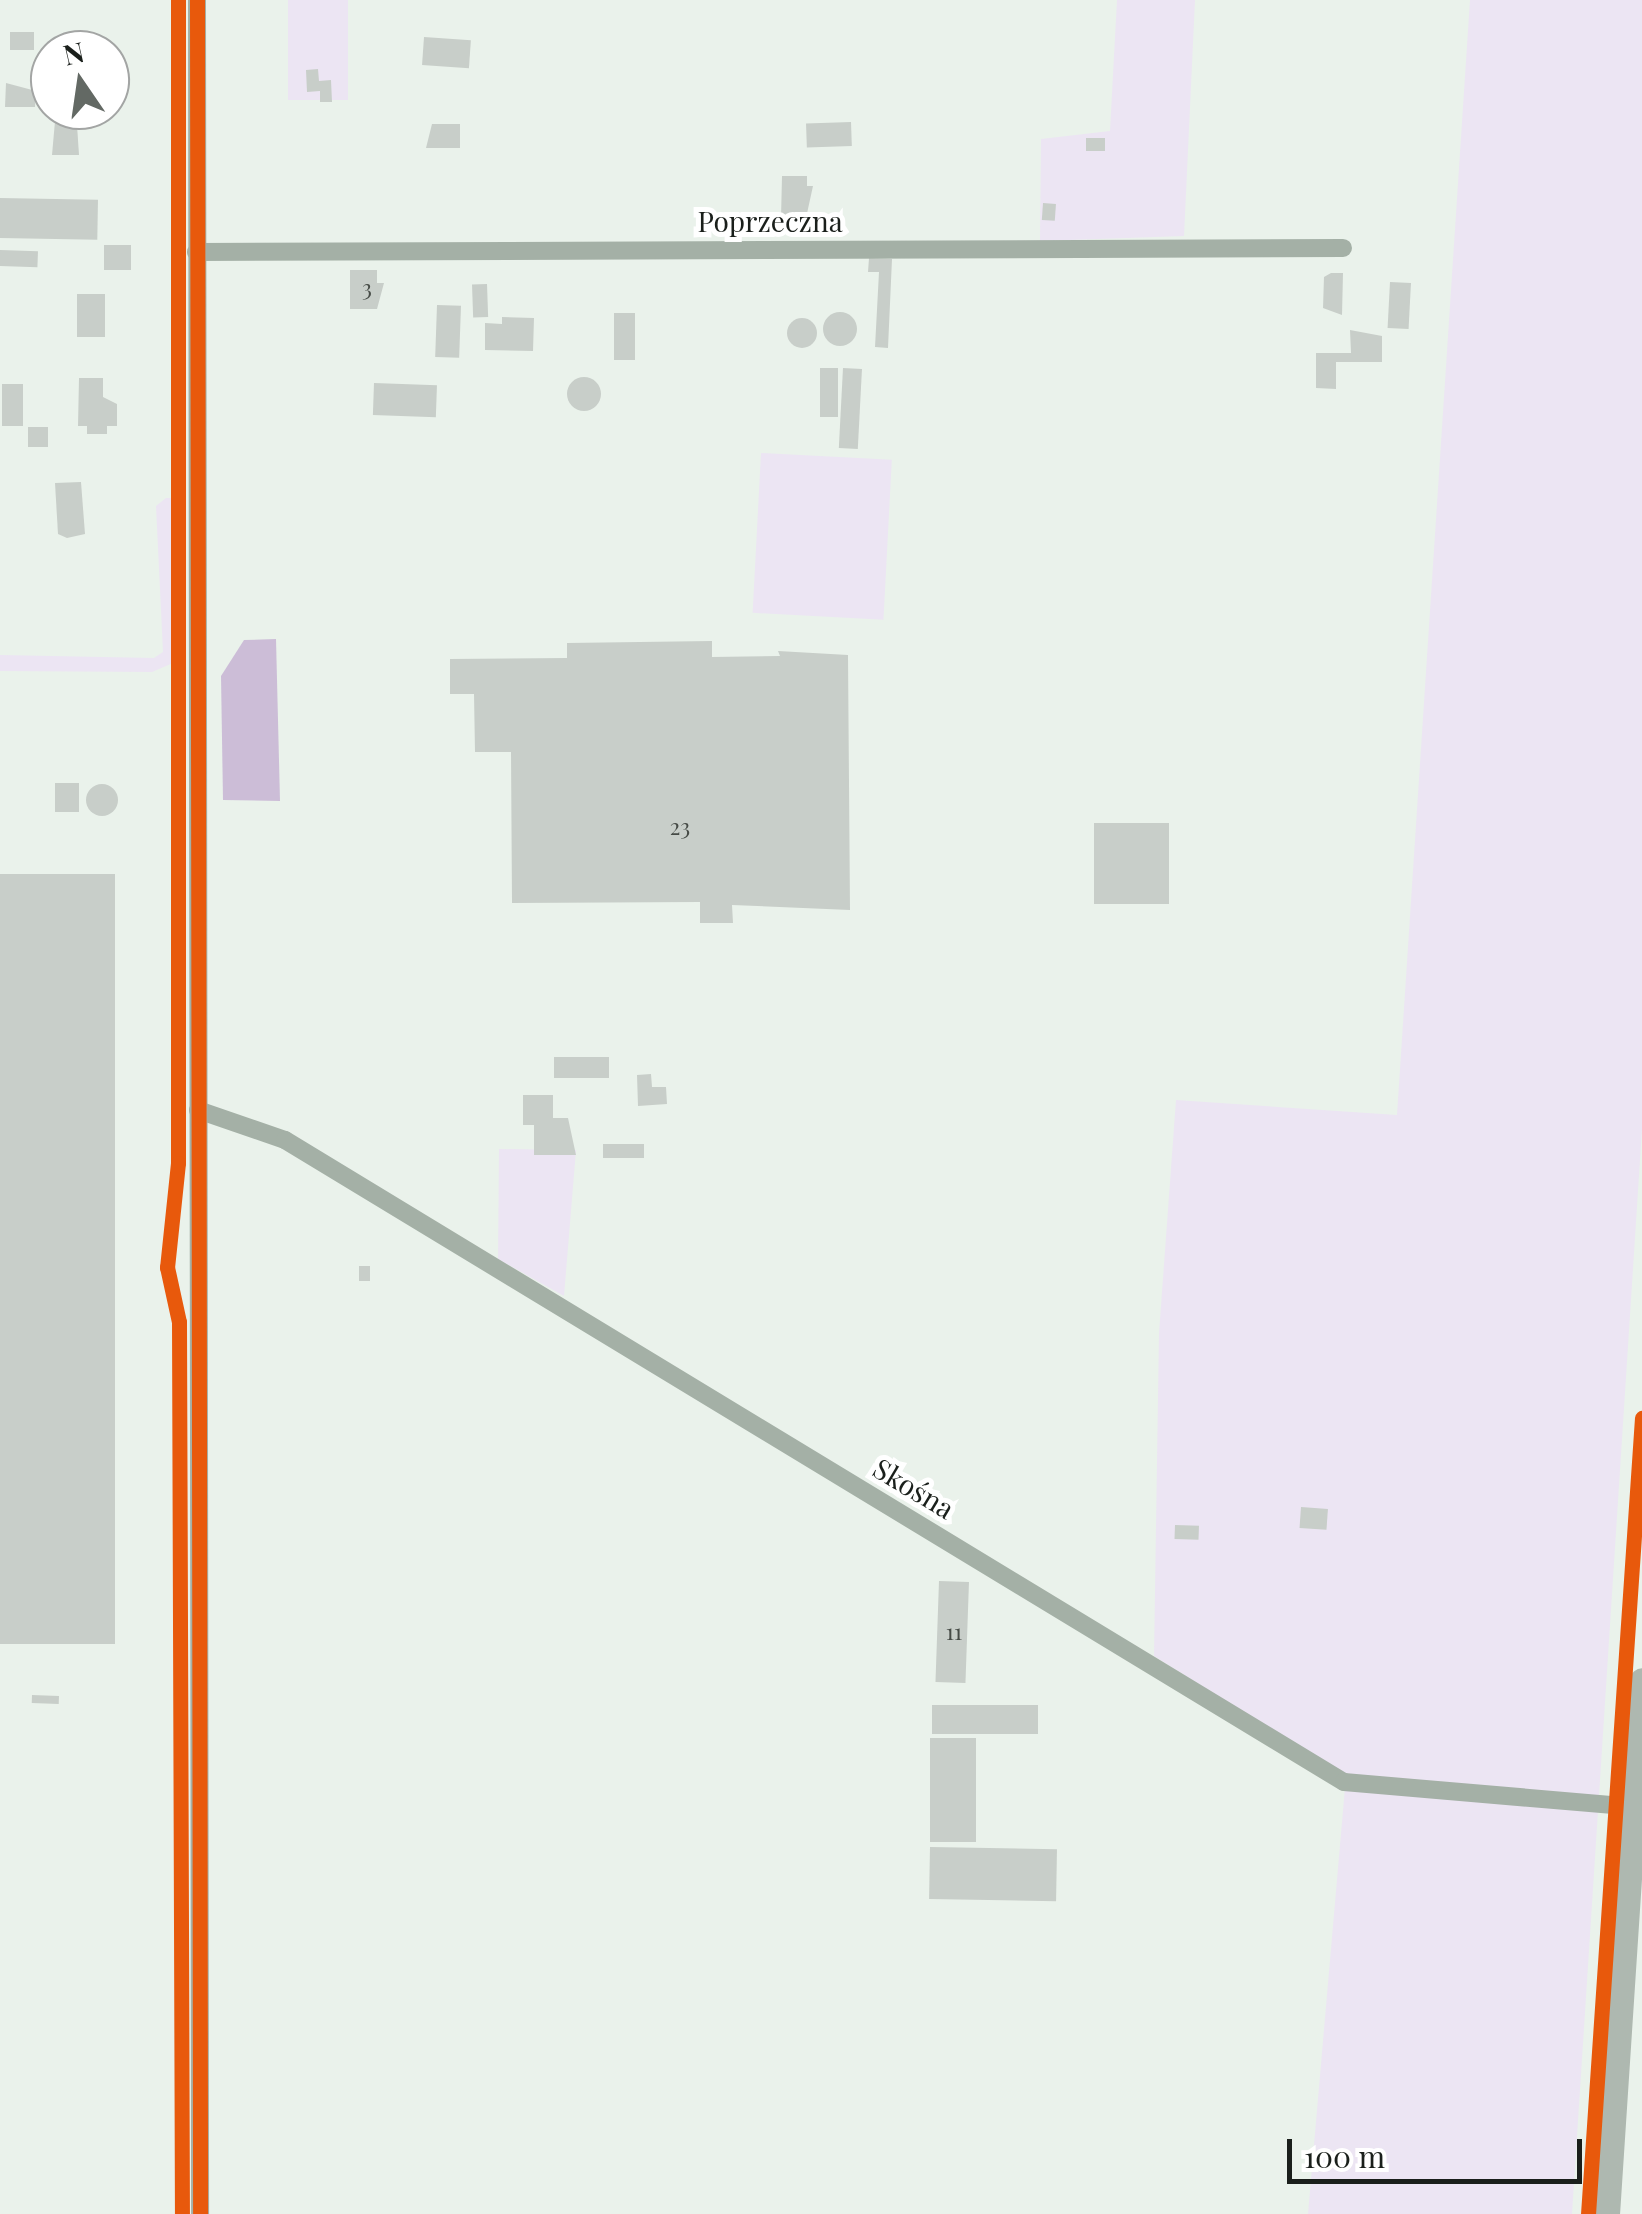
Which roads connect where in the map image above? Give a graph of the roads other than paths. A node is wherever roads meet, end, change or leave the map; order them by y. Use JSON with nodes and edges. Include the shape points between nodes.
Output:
{"nodes":[{"id":1,"x":197,"y":0,"type":"edge"},
{"id":2,"x":1343,"y":248,"type":"dead end"},
{"id":3,"x":196,"y":252,"type":"junction"},
{"id":4,"x":198,"y":1110,"type":"junction"},
{"id":5,"x":1642,"y":1680,"type":"edge"},
{"id":6,"x":1634,"y":1807,"type":"junction"},
{"id":7,"x":200,"y":2214,"type":"edge"},
{"id":8,"x":1606,"y":2214,"type":"edge"}],
"edges":[{"from":1,"to":3,"type":"street"},
{"from":2,"to":3,"type":"street","name":"Poprzeczna"},
{"from":3,"to":4,"type":"street"},
{"from":4,"to":6,"type":"street","name":"Skośna","via":[[285,1140],[1344,1782]]},
{"from":4,"to":7,"type":"street"},
{"from":5,"to":6,"type":"main road"},
{"from":6,"to":8,"type":"main road"}]}
